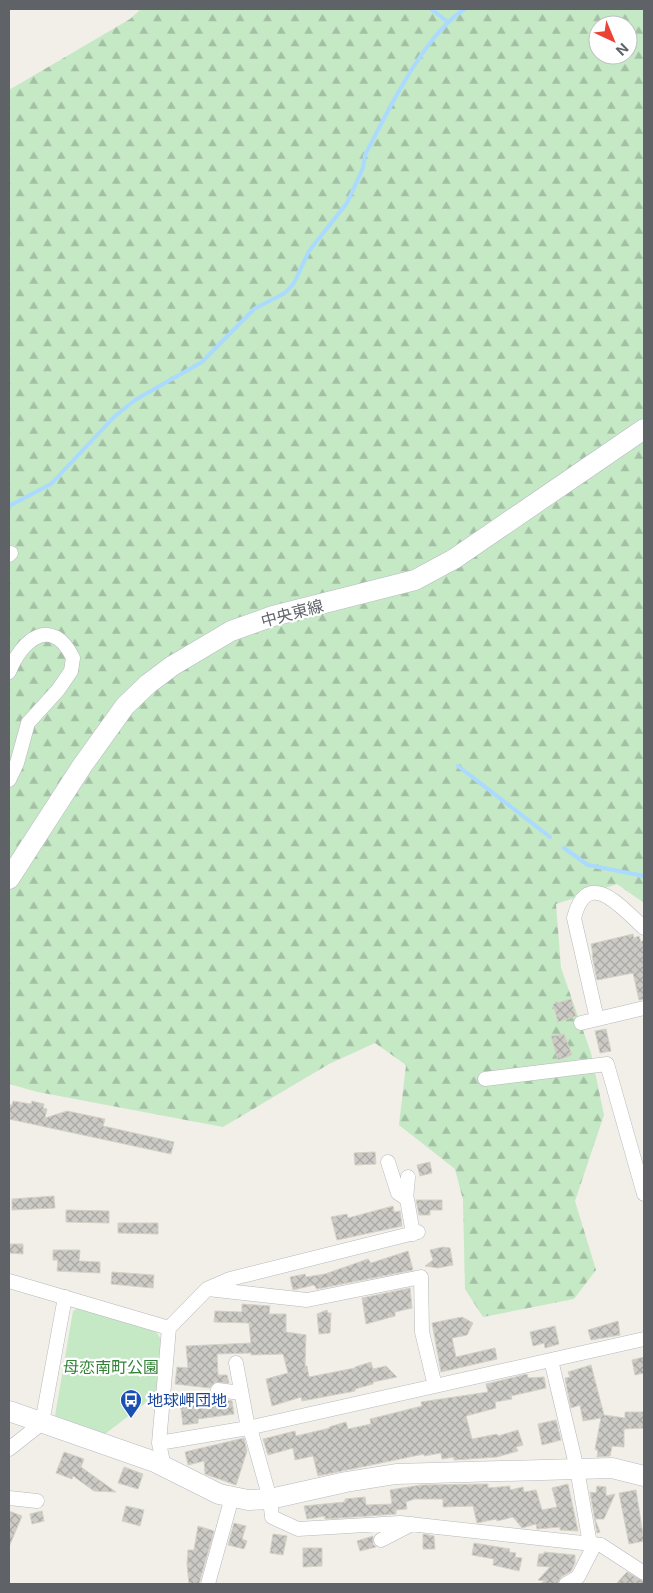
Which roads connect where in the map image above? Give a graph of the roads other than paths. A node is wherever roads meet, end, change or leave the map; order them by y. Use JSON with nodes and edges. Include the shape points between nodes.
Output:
{"nodes":[{"id":1,"x":644,"y":429,"type":"edge"},
{"id":2,"x":9,"y":672,"type":"edge"},
{"id":3,"x":9,"y":780,"type":"edge"},
{"id":4,"x":9,"y":879,"type":"edge"},
{"id":5,"x":644,"y":928,"type":"edge"},
{"id":6,"x":644,"y":1008,"type":"edge"},
{"id":7,"x":597,"y":1019,"type":"junction"},
{"id":8,"x":581,"y":1023,"type":"dead end"},
{"id":9,"x":485,"y":1079,"type":"dead end"},
{"id":10,"x":388,"y":1162,"type":"dead end"},
{"id":11,"x":408,"y":1177,"type":"dead end"},
{"id":12,"x":644,"y":1194,"type":"edge"},
{"id":13,"x":406,"y":1198,"type":"junction"},
{"id":14,"x":9,"y":1281,"type":"edge"},
{"id":15,"x":206,"y":1289,"type":"junction"},
{"id":16,"x":65,"y":1298,"type":"junction"},
{"id":17,"x":169,"y":1328,"type":"junction"},
{"id":18,"x":644,"y":1339,"type":"edge"},
{"id":19,"x":551,"y":1360,"type":"junction"},
{"id":20,"x":236,"y":1363,"type":"dead end"},
{"id":21,"x":435,"y":1386,"type":"junction"},
{"id":22,"x":218,"y":1390,"type":"dead end"},
{"id":23,"x":241,"y":1393,"type":"junction"},
{"id":24,"x":9,"y":1411,"type":"edge"},
{"id":25,"x":42,"y":1423,"type":"junction"},
{"id":26,"x":248,"y":1428,"type":"junction"},
{"id":27,"x":159,"y":1443,"type":"junction"},
{"id":28,"x":9,"y":1450,"type":"edge"},
{"id":29,"x":164,"y":1467,"type":"junction"},
{"id":30,"x":577,"y":1469,"type":"junction"},
{"id":31,"x":644,"y":1476,"type":"edge"},
{"id":32,"x":9,"y":1498,"type":"edge"},
{"id":33,"x":232,"y":1498,"type":"junction"},
{"id":34,"x":270,"y":1499,"type":"junction"},
{"id":35,"x":37,"y":1501,"type":"dead end"},
{"id":36,"x":412,"y":1524,"type":"junction"},
{"id":37,"x":381,"y":1540,"type":"dead end"},
{"id":38,"x":593,"y":1544,"type":"junction"},
{"id":39,"x":644,"y":1573,"type":"edge"},
{"id":40,"x":208,"y":1584,"type":"edge"},
{"id":41,"x":566,"y":1584,"type":"edge"}],
"edges":[{"from":1,"to":4,"type":"street","name":"中央東線","via":[[454,559],[415,580],[265,619],[232,631],[172,666],[125,706]]},
{"from":2,"to":3,"type":"street","via":[[21,648],[37,636],[47,634],[61,639],[73,658],[71,671],[58,690],[28,723]]},
{"from":5,"to":7,"type":"street","via":[[602,892],[590,894],[577,904],[574,918]]},
{"from":6,"to":7,"type":"street"},
{"from":7,"to":8,"type":"street"},
{"from":9,"to":12,"type":"street","via":[[607,1064]]},
{"from":10,"to":13,"type":"street","via":[[398,1193]]},
{"from":11,"to":13,"type":"street"},
{"from":13,"to":15,"type":"street","via":[[416,1233],[230,1279]]},
{"from":14,"to":16,"type":"street"},
{"from":15,"to":17,"type":"street"},
{"from":15,"to":21,"type":"street","via":[[307,1300],[350,1297],[421,1277],[422,1332]]},
{"from":16,"to":17,"type":"street"},
{"from":16,"to":25,"type":"street"},
{"from":17,"to":27,"type":"street"},
{"from":18,"to":19,"type":"street"},
{"from":19,"to":21,"type":"street"},
{"from":19,"to":30,"type":"street"},
{"from":20,"to":23,"type":"street"},
{"from":21,"to":26,"type":"street"},
{"from":22,"to":23,"type":"street"},
{"from":23,"to":26,"type":"street"},
{"from":24,"to":25,"type":"street"},
{"from":25,"to":28,"type":"street"},
{"from":25,"to":29,"type":"street"},
{"from":26,"to":27,"type":"street"},
{"from":26,"to":34,"type":"street"},
{"from":27,"to":29,"type":"street"},
{"from":29,"to":33,"type":"street"},
{"from":30,"to":31,"type":"street","via":[[612,1468]]},
{"from":30,"to":34,"type":"street","via":[[396,1474]]},
{"from":30,"to":38,"type":"street"},
{"from":32,"to":35,"type":"street"},
{"from":33,"to":34,"type":"street"},
{"from":33,"to":40,"type":"street"},
{"from":34,"to":36,"type":"street","via":[[272,1517],[298,1529]]},
{"from":36,"to":37,"type":"street"},
{"from":36,"to":38,"type":"street"},
{"from":38,"to":39,"type":"street","via":[[619,1555]]},
{"from":38,"to":41,"type":"street","via":[[578,1576]]}]}
